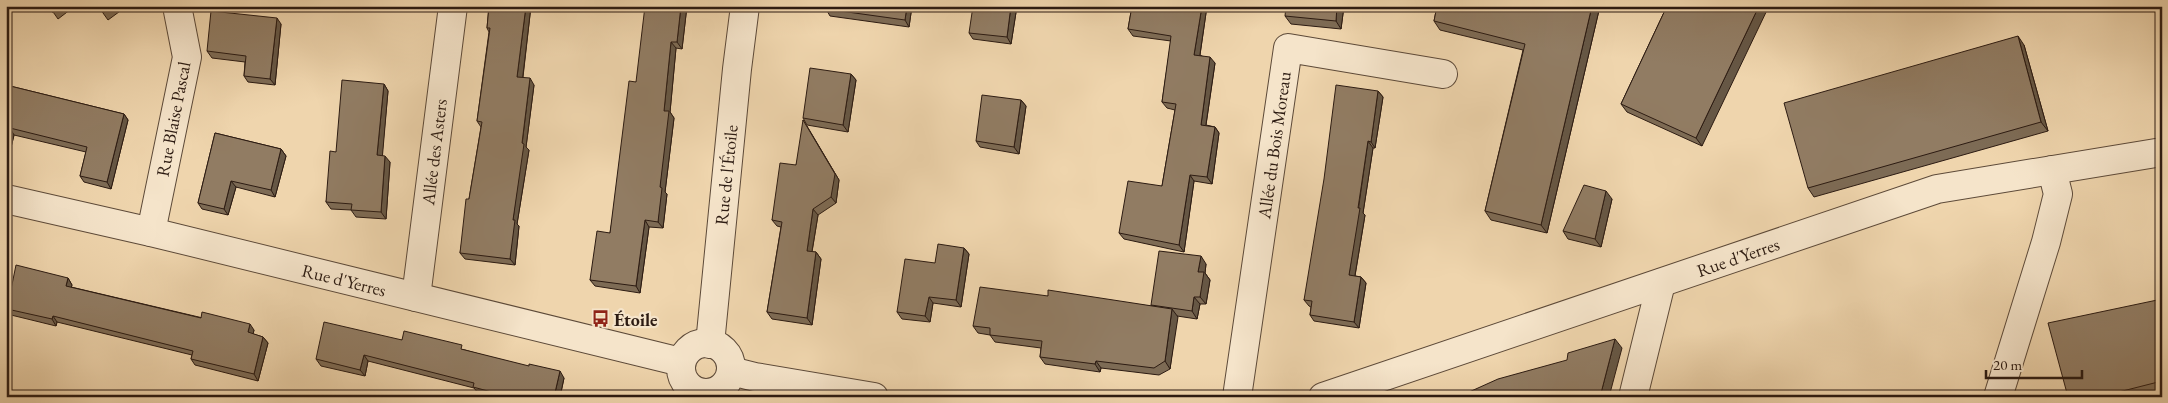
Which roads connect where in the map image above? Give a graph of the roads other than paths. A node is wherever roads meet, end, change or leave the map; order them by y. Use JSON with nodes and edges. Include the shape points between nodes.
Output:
{"nodes":[{"id":1,"x":177,"y":6,"type":"edge"},
{"id":2,"x":452,"y":6,"type":"edge"},
{"id":3,"x":745,"y":6,"type":"edge"},
{"id":4,"x":1443,"y":74,"type":"dead end"},
{"id":5,"x":2162,"y":152,"type":"edge"},
{"id":6,"x":2052,"y":170,"type":"junction"},
{"id":7,"x":6,"y":199,"type":"edge"},
{"id":8,"x":151,"y":232,"type":"junction"},
{"id":9,"x":1661,"y":282,"type":"junction"},
{"id":10,"x":416,"y":298,"type":"junction"},
{"id":11,"x":710,"y":344,"type":"junction"},
{"id":12,"x":681,"y":362,"type":"junction"},
{"id":13,"x":731,"y":371,"type":"junction"},
{"id":14,"x":701,"y":394,"type":"edge"},
{"id":15,"x":874,"y":397,"type":"edge"},
{"id":16,"x":1237,"y":397,"type":"edge"},
{"id":17,"x":1323,"y":397,"type":"edge"},
{"id":18,"x":1633,"y":397,"type":"edge"},
{"id":19,"x":1998,"y":397,"type":"edge"}],
"edges":[{"from":1,"to":8,"type":"street","name":"Rue Blaise Pascal","via":[[187,57]]},
{"from":2,"to":10,"type":"street","name":"Allée des Asters"},
{"from":3,"to":11,"type":"street","name":"Rue de l'Étoile"},
{"from":4,"to":16,"type":"street","name":"Allée du Bois Moreau","via":[[1288,48]]},
{"from":5,"to":6,"type":"street","name":"Rue d'Yerres"},
{"from":6,"to":9,"type":"street","name":"Rue d'Yerres","via":[[1937,189]]},
{"from":6,"to":19,"type":"street","via":[[2058,194]]},
{"from":7,"to":8,"type":"street","name":"Rue d'Yerres"},
{"from":8,"to":10,"type":"street","name":"Rue d'Yerres"},
{"from":9,"to":17,"type":"street","name":"Rue d'Yerres"},
{"from":9,"to":18,"type":"street"},
{"from":10,"to":12,"type":"street","name":"Rue d'Yerres"},
{"from":11,"to":12,"type":"street","via":[[695,345]]},
{"from":11,"to":13,"type":"street","via":[[726,352]]},
{"from":12,"to":14,"type":"street","via":[[681,374],[686,384]]},
{"from":13,"to":14,"type":"street","via":[[726,384],[717,391]]},
{"from":13,"to":15,"type":"street"}]}
